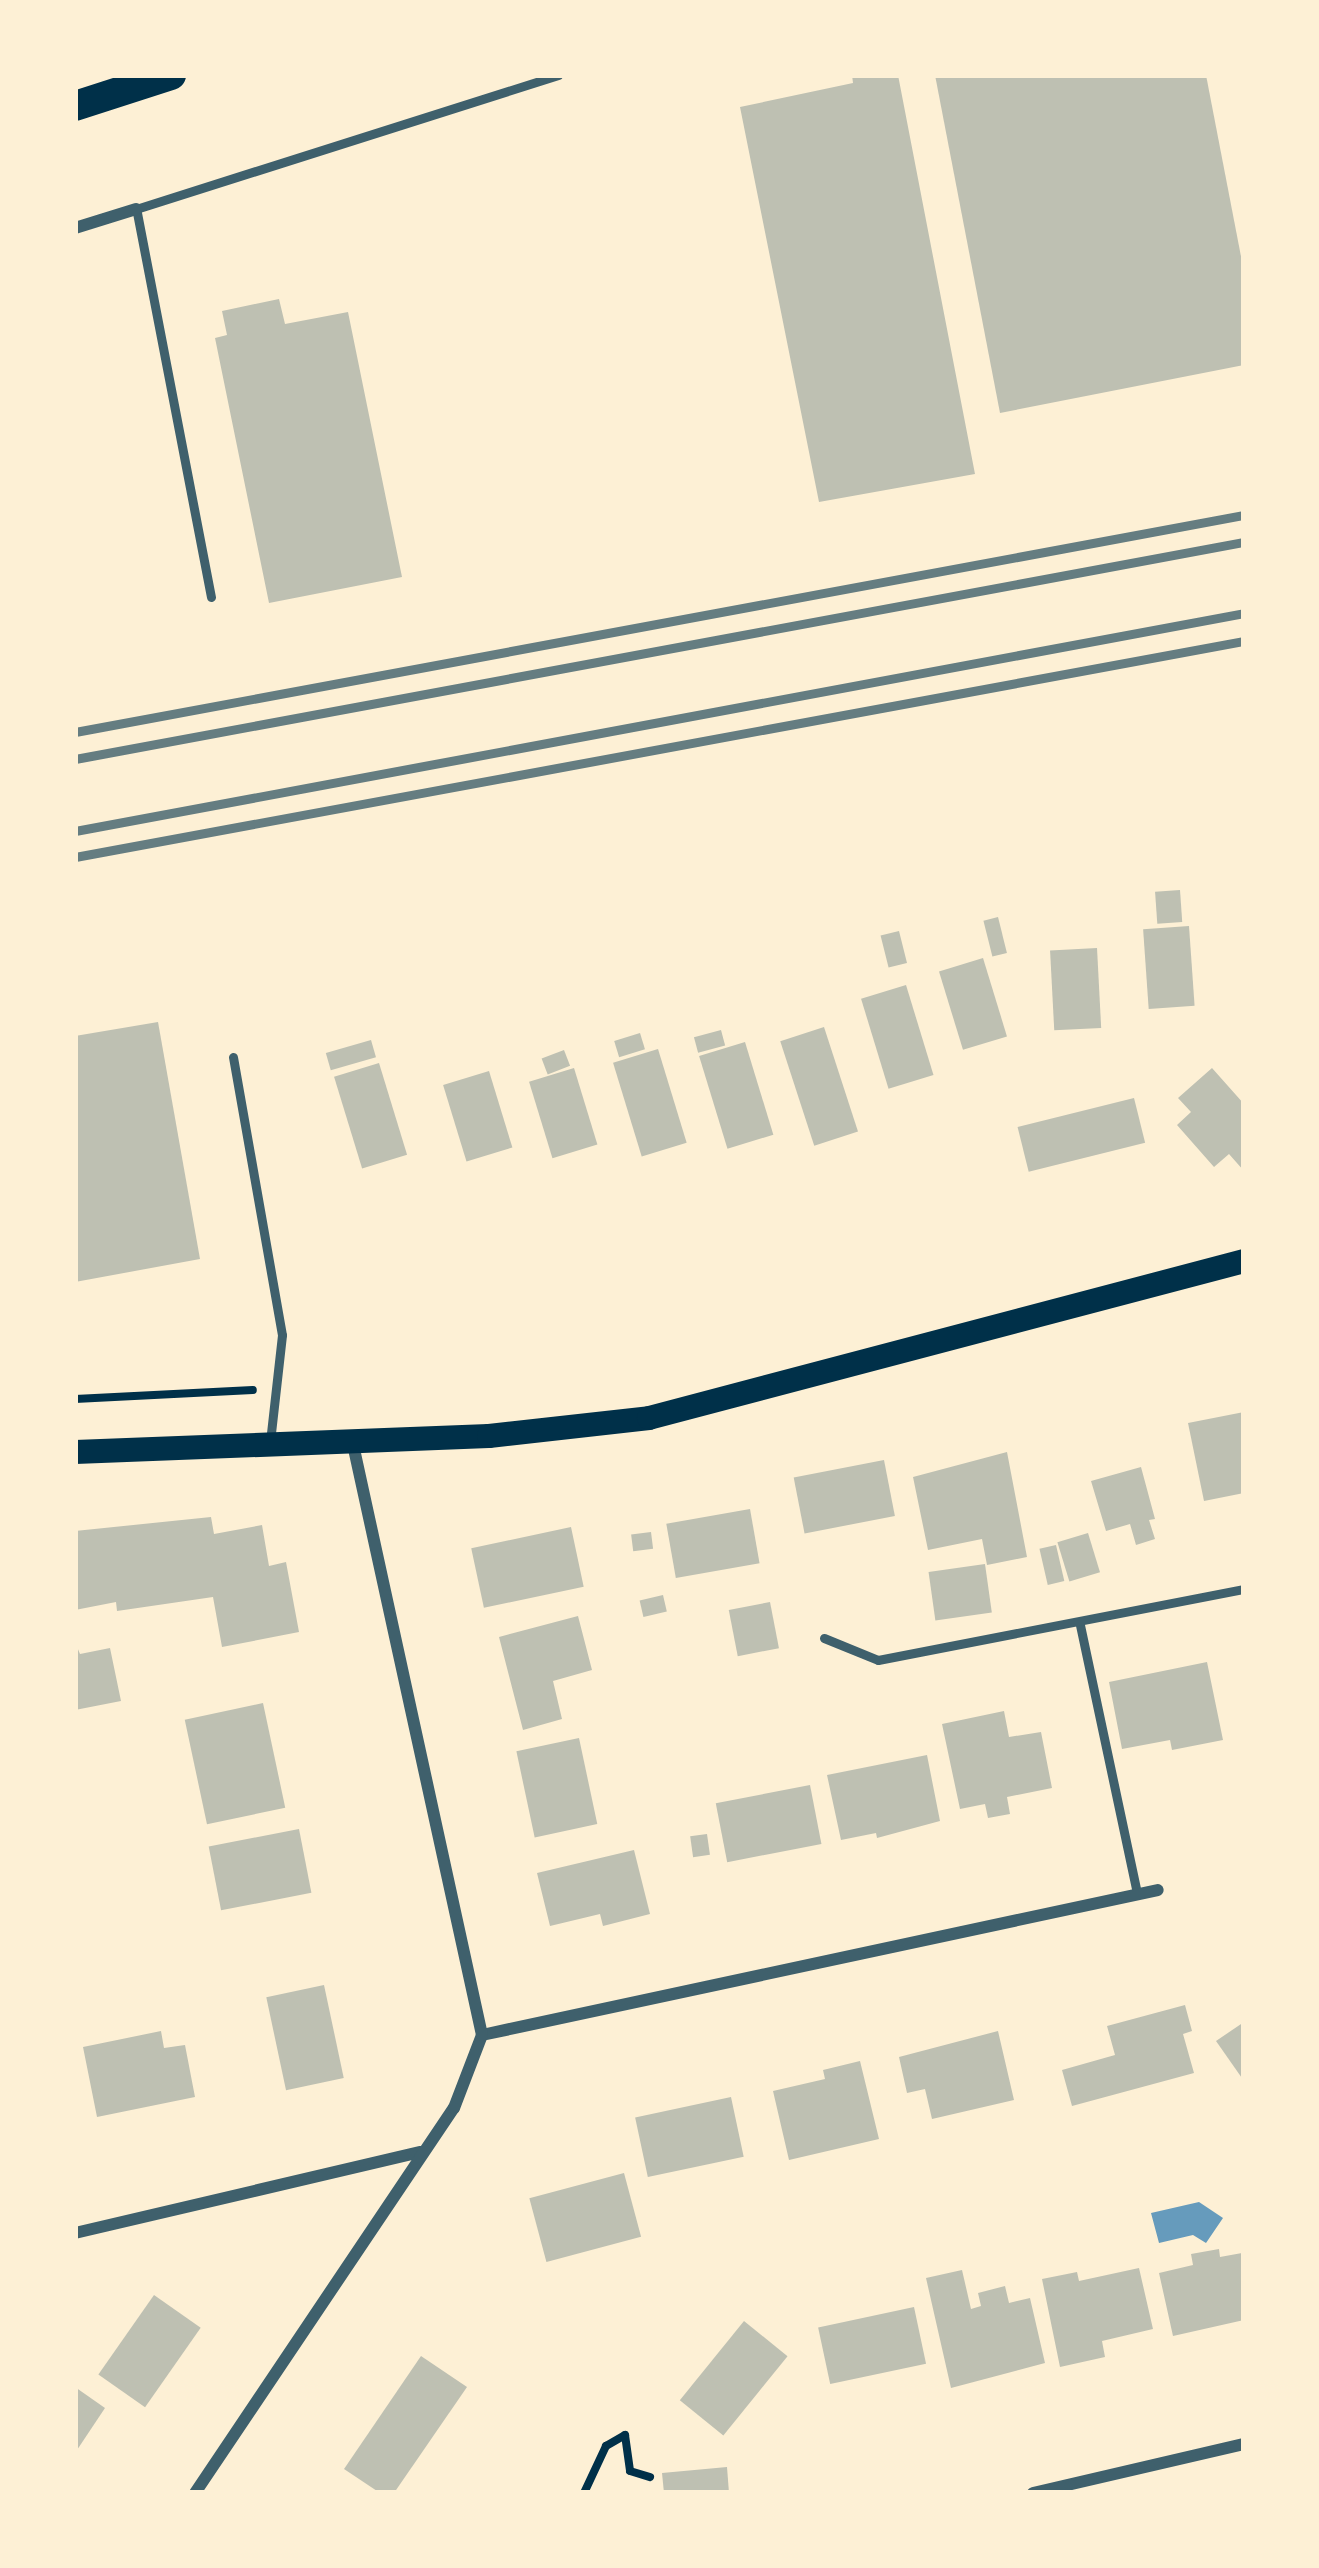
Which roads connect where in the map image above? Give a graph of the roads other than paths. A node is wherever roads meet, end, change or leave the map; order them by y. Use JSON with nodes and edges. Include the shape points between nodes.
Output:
{"nodes":[{"id":1,"x":171,"y":75,"type":"edge"},
{"id":2,"x":558,"y":75,"type":"edge"},
{"id":3,"x":75,"y":106,"type":"edge"},
{"id":4,"x":136,"y":209,"type":"junction"},
{"id":5,"x":75,"y":228,"type":"edge"},
{"id":6,"x":211,"y":597,"type":"dead end"},
{"id":7,"x":233,"y":1057,"type":"dead end"},
{"id":8,"x":1244,"y":1261,"type":"edge"},
{"id":9,"x":351,"y":1437,"type":"junction"},
{"id":10,"x":270,"y":1442,"type":"junction"},
{"id":11,"x":75,"y":1452,"type":"edge"},
{"id":12,"x":1244,"y":1589,"type":"edge"},
{"id":13,"x":1080,"y":1625,"type":"junction"},
{"id":14,"x":824,"y":1638,"type":"dead end"},
{"id":15,"x":1158,"y":1890,"type":"dead end"},
{"id":16,"x":1137,"y":1894,"type":"junction"},
{"id":17,"x":482,"y":2035,"type":"junction"},
{"id":18,"x":422,"y":2152,"type":"junction"},
{"id":19,"x":75,"y":2233,"type":"edge"},
{"id":20,"x":1244,"y":2444,"type":"edge"},
{"id":21,"x":195,"y":2493,"type":"edge"},
{"id":22,"x":1033,"y":2493,"type":"edge"}],
"edges":[{"from":1,"to":3,"type":"main road"},
{"from":2,"to":4,"type":"lane"},
{"from":4,"to":5,"type":"street"},
{"from":4,"to":6,"type":"lane"},
{"from":7,"to":10,"type":"lane","via":[[282,1334]]},
{"from":8,"to":9,"type":"main road","via":[[650,1418],[489,1436]]},
{"from":9,"to":10,"type":"main road"},
{"from":9,"to":17,"type":"street"},
{"from":10,"to":11,"type":"main road"},
{"from":12,"to":13,"type":"lane"},
{"from":13,"to":14,"type":"lane","via":[[878,1660]]},
{"from":13,"to":16,"type":"lane"},
{"from":15,"to":16,"type":"street"},
{"from":16,"to":17,"type":"street"},
{"from":17,"to":18,"type":"street","via":[[454,2108]]},
{"from":18,"to":19,"type":"street"},
{"from":18,"to":21,"type":"street"},
{"from":20,"to":22,"type":"street"}]}
